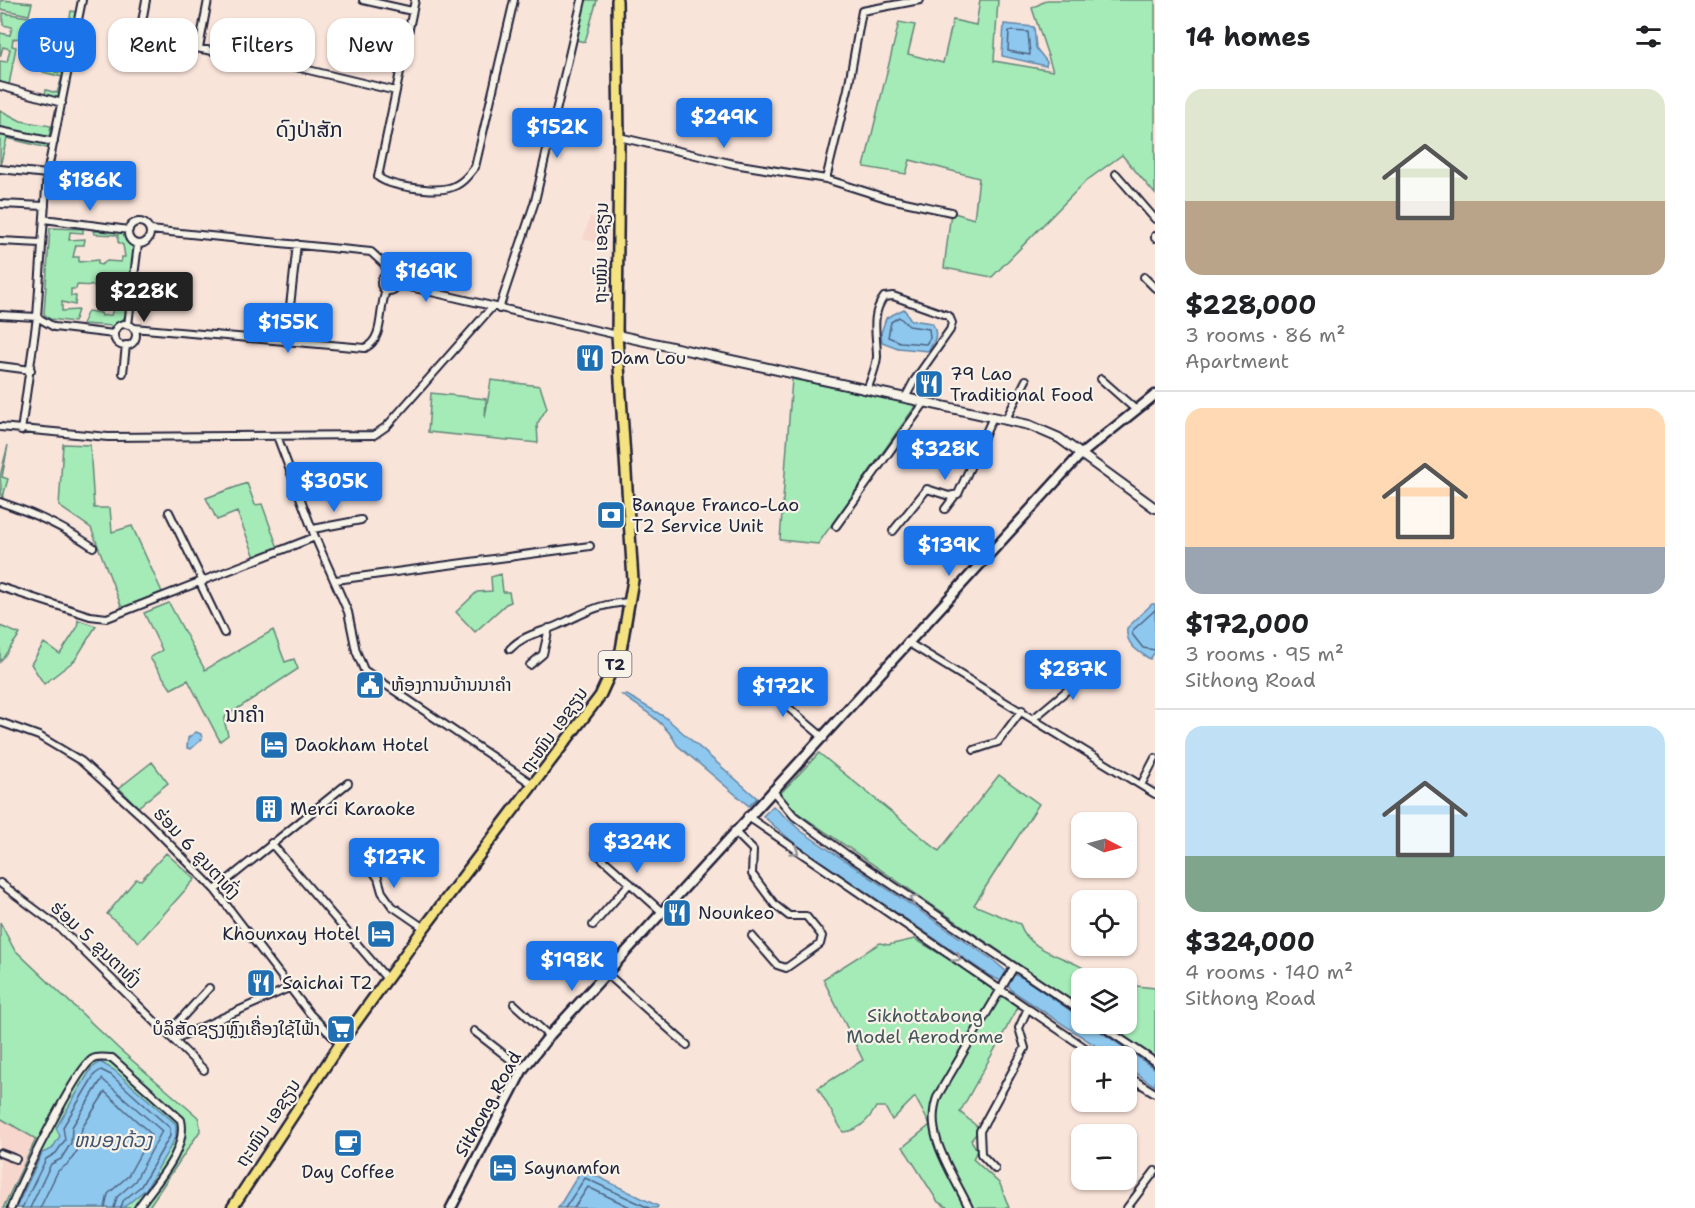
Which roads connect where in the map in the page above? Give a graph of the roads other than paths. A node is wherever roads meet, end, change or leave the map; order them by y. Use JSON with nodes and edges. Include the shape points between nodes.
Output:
{"nodes":[{"id":1,"x":82,"y":0,"type":"edge"},
{"id":2,"x":146,"y":0,"type":"edge"},
{"id":3,"x":208,"y":0,"type":"edge"},
{"id":4,"x":363,"y":0,"type":"edge"},
{"id":5,"x":415,"y":0,"type":"edge"},
{"id":6,"x":514,"y":0,"type":"edge"},
{"id":7,"x":582,"y":0,"type":"edge"},
{"id":8,"x":617,"y":0,"type":"edge"},
{"id":9,"x":920,"y":0,"type":"edge"},
{"id":10,"x":412,"y":11,"type":"junction"},
{"id":11,"x":199,"y":48,"type":"junction"},
{"id":12,"x":0,"y":86,"type":"edge"},
{"id":13,"x":396,"y":91,"type":"junction"},
{"id":14,"x":62,"y":103,"type":"junction"},
{"id":15,"x":0,"y":131,"type":"edge"},
{"id":16,"x":619,"y":136,"type":"junction"},
{"id":17,"x":54,"y":142,"type":"junction"},
{"id":18,"x":0,"y":169,"type":"edge"},
{"id":19,"x":47,"y":174,"type":"junction"},
{"id":20,"x":1116,"y":174,"type":"dead end"},
{"id":21,"x":826,"y":179,"type":"junction"},
{"id":22,"x":0,"y":204,"type":"edge"},
{"id":23,"x":45,"y":206,"type":"junction"},
{"id":24,"x":951,"y":212,"type":"dead end"},
{"id":25,"x":44,"y":219,"type":"junction"},
{"id":26,"x":1155,"y":219,"type":"edge"},
{"id":27,"x":129,"y":230,"type":"junction"},
{"id":28,"x":150,"y":230,"type":"junction"},
{"id":29,"x":0,"y":241,"type":"edge"},
{"id":30,"x":41,"y":243,"type":"junction"},
{"id":31,"x":138,"y":244,"type":"junction"},
{"id":32,"x":297,"y":244,"type":"junction"},
{"id":33,"x":389,"y":275,"type":"junction"},
{"id":34,"x":1144,"y":276,"type":"dead end"},
{"id":35,"x":397,"y":284,"type":"junction"},
{"id":36,"x":1155,"y":288,"type":"edge"},
{"id":37,"x":386,"y":291,"type":"junction"},
{"id":38,"x":496,"y":308,"type":"junction"},
{"id":39,"x":0,"y":315,"type":"edge"},
{"id":40,"x":37,"y":317,"type":"junction"},
{"id":41,"x":131,"y":327,"type":"junction"},
{"id":42,"x":114,"y":334,"type":"junction"},
{"id":43,"x":617,"y":335,"type":"junction"},
{"id":44,"x":286,"y":342,"type":"junction"},
{"id":45,"x":126,"y":345,"type":"junction"},
{"id":46,"x":0,"y":366,"type":"edge"},
{"id":47,"x":31,"y":369,"type":"junction"},
{"id":48,"x":123,"y":373,"type":"dead end"},
{"id":49,"x":1101,"y":379,"type":"dead end"},
{"id":50,"x":1026,"y":380,"type":"dead end"},
{"id":51,"x":867,"y":390,"type":"junction"},
{"id":52,"x":1155,"y":395,"type":"edge"},
{"id":53,"x":905,"y":398,"type":"junction"},
{"id":54,"x":925,"y":402,"type":"junction"},
{"id":55,"x":1136,"y":410,"type":"junction"},
{"id":56,"x":993,"y":417,"type":"junction"},
{"id":57,"x":1006,"y":419,"type":"junction"},
{"id":58,"x":0,"y":428,"type":"edge"},
{"id":59,"x":21,"y":431,"type":"junction"},
{"id":60,"x":277,"y":436,"type":"junction"},
{"id":61,"x":1080,"y":455,"type":"junction"},
{"id":62,"x":954,"y":497,"type":"junction"},
{"id":63,"x":0,"y":502,"type":"edge"},
{"id":64,"x":1155,"y":508,"type":"edge"},
{"id":65,"x":945,"y":509,"type":"dead end"},
{"id":66,"x":169,"y":512,"type":"dead end"},
{"id":67,"x":361,"y":520,"type":"dead end"},
{"id":68,"x":836,"y":526,"type":"dead end"},
{"id":69,"x":313,"y":529,"type":"junction"},
{"id":70,"x":893,"y":531,"type":"dead end"},
{"id":71,"x":315,"y":537,"type":"junction"},
{"id":72,"x":590,"y":546,"type":"dead end"},
{"id":73,"x":93,"y":547,"type":"dead end"},
{"id":74,"x":336,"y":580,"type":"junction"},
{"id":75,"x":201,"y":582,"type":"junction"},
{"id":76,"x":0,"y":587,"type":"edge"},
{"id":77,"x":630,"y":602,"type":"junction"},
{"id":78,"x":549,"y":628,"type":"junction"},
{"id":79,"x":224,"y":633,"type":"dead end"},
{"id":80,"x":907,"y":642,"type":"junction"},
{"id":81,"x":510,"y":649,"type":"dead end"},
{"id":82,"x":530,"y":665,"type":"dead end"},
{"id":83,"x":1091,"y":665,"type":"dead end"},
{"id":84,"x":757,"y":681,"type":"dead end"},
{"id":85,"x":1022,"y":710,"type":"junction"},
{"id":86,"x":1034,"y":718,"type":"junction"},
{"id":87,"x":0,"y":722,"type":"edge"},
{"id":88,"x":824,"y":738,"type":"junction"},
{"id":89,"x":974,"y":750,"type":"dead end"},
{"id":90,"x":1155,"y":758,"type":"edge"},
{"id":91,"x":348,"y":783,"type":"dead end"},
{"id":92,"x":1141,"y":785,"type":"junction"},
{"id":93,"x":534,"y":786,"type":"junction"},
{"id":94,"x":772,"y":790,"type":"junction"},
{"id":95,"x":1155,"y":794,"type":"edge"},
{"id":96,"x":748,"y":816,"type":"junction"},
{"id":97,"x":734,"y":831,"type":"junction"},
{"id":98,"x":271,"y":843,"type":"junction"},
{"id":99,"x":596,"y":853,"type":"dead end"},
{"id":100,"x":362,"y":856,"type":"dead end"},
{"id":101,"x":0,"y":883,"type":"edge"},
{"id":102,"x":630,"y":883,"type":"junction"},
{"id":103,"x":215,"y":890,"type":"junction"},
{"id":104,"x":662,"y":912,"type":"junction"},
{"id":105,"x":593,"y":925,"type":"dead end"},
{"id":106,"x":424,"y":928,"type":"junction"},
{"id":107,"x":752,"y":936,"type":"dead end"},
{"id":108,"x":1013,"y":969,"type":"junction"},
{"id":109,"x":606,"y":974,"type":"junction"},
{"id":110,"x":387,"y":979,"type":"junction"},
{"id":111,"x":1003,"y":985,"type":"junction"},
{"id":112,"x":291,"y":987,"type":"junction"},
{"id":113,"x":209,"y":988,"type":"dead end"},
{"id":114,"x":514,"y":1004,"type":"dead end"},
{"id":115,"x":1071,"y":1005,"type":"edge"},
{"id":116,"x":1028,"y":1008,"type":"junction"},
{"id":117,"x":474,"y":1031,"type":"dead end"},
{"id":118,"x":169,"y":1032,"type":"junction"},
{"id":119,"x":1113,"y":1034,"type":"edge"},
{"id":120,"x":549,"y":1036,"type":"junction"},
{"id":121,"x":175,"y":1039,"type":"junction"},
{"id":122,"x":340,"y":1044,"type":"junction"},
{"id":123,"x":687,"y":1045,"type":"dead end"},
{"id":124,"x":1083,"y":1046,"type":"edge"},
{"id":125,"x":1155,"y":1062,"type":"edge"},
{"id":126,"x":204,"y":1070,"type":"dead end"},
{"id":127,"x":523,"y":1070,"type":"junction"},
{"id":128,"x":1137,"y":1082,"type":"edge"},
{"id":129,"x":1155,"y":1093,"type":"edge"},
{"id":130,"x":0,"y":1153,"type":"edge"},
{"id":131,"x":16,"y":1159,"type":"dead end"},
{"id":132,"x":995,"y":1169,"type":"dead end"},
{"id":133,"x":1155,"y":1171,"type":"edge"},
{"id":134,"x":11,"y":1208,"type":"edge"},
{"id":135,"x":138,"y":1208,"type":"edge"},
{"id":136,"x":231,"y":1208,"type":"edge"},
{"id":137,"x":451,"y":1208,"type":"edge"},
{"id":138,"x":969,"y":1208,"type":"edge"},
{"id":139,"x":1126,"y":1208,"type":"edge"}],
"edges":[{"from":1,"to":14,"type":"street"},
{"from":2,"to":11,"type":"street","via":[[139,38]]},
{"from":3,"to":11,"type":"street"},
{"from":4,"to":10,"type":"street"},
{"from":5,"to":10,"type":"street"},
{"from":6,"to":13,"type":"street","via":[[475,167],[463,182],[450,188],[430,189],[388,183],[378,177]]},
{"from":7,"to":38,"type":"street","via":[[535,201]]},
{"from":8,"to":16,"type":"main road","name":"ຖະໜົນ ເອຊຽນ","number":"T2"},
{"from":9,"to":21,"type":"street","via":[[862,11]]},
{"from":10,"to":13,"type":"street"},
{"from":11,"to":13,"type":"street"},
{"from":12,"to":14,"type":"street"},
{"from":14,"to":17,"type":"street"},
{"from":15,"to":17,"type":"street"},
{"from":16,"to":21,"type":"street","via":[[734,164]]},
{"from":16,"to":43,"type":"main road","name":"ຖະໜົນ ເອຊຽນ","number":"T2"},
{"from":17,"to":19,"type":"street"},
{"from":18,"to":19,"type":"street"},
{"from":19,"to":23,"type":"street"},
{"from":20,"to":26,"type":"street"},
{"from":21,"to":24,"type":"street","via":[[886,198]]},
{"from":22,"to":23,"type":"street"},
{"from":23,"to":25,"type":"street"},
{"from":25,"to":27,"type":"street"},
{"from":25,"to":30,"type":"street"},
{"from":27,"to":28,"type":"street","via":[[139,222]]},
{"from":27,"to":31,"type":"street","via":[[130,238]]},
{"from":28,"to":31,"type":"street","via":[[148,240]]},
{"from":28,"to":32,"type":"street"},
{"from":29,"to":30,"type":"street"},
{"from":30,"to":40,"type":"street"},
{"from":31,"to":41,"type":"street"},
{"from":32,"to":33,"type":"street","via":[[371,252]]},
{"from":32,"to":44,"type":"street"},
{"from":33,"to":35,"type":"street"},
{"from":33,"to":37,"type":"street","via":[[381,282]]},
{"from":34,"to":36,"type":"street"},
{"from":35,"to":37,"type":"street"},
{"from":35,"to":38,"type":"street"},
{"from":37,"to":44,"type":"street","via":[[377,334],[368,347]]},
{"from":38,"to":43,"type":"street"},
{"from":38,"to":60,"type":"street","via":[[387,426],[374,435]]},
{"from":39,"to":40,"type":"street"},
{"from":40,"to":42,"type":"street","via":[[54,327]]},
{"from":40,"to":47,"type":"street"},
{"from":41,"to":42,"type":"street","via":[[120,325]]},
{"from":41,"to":44,"type":"street"},
{"from":41,"to":45,"type":"street","via":[[135,338]]},
{"from":42,"to":45,"type":"street","via":[[118,343]]},
{"from":43,"to":51,"type":"street"},
{"from":43,"to":77,"type":"main road","name":"ຖະໜົນ ເອຊຽນ","number":"T2","via":[[631,506]]},
{"from":45,"to":48,"type":"street"},
{"from":46,"to":47,"type":"street"},
{"from":47,"to":59,"type":"street"},
{"from":49,"to":55,"type":"street"},
{"from":50,"to":57,"type":"street"},
{"from":51,"to":53,"type":"street"},
{"from":51,"to":53,"type":"street","via":[[876,357],[878,305],[884,297],[893,296],[949,316],[952,323]]},
{"from":52,"to":55,"type":"main road","name":"Sithong Road"},
{"from":53,"to":54,"type":"street"},
{"from":54,"to":56,"type":"street"},
{"from":54,"to":68,"type":"street"},
{"from":55,"to":61,"type":"main road","name":"Sithong Road"},
{"from":56,"to":57,"type":"street"},
{"from":56,"to":62,"type":"street"},
{"from":57,"to":61,"type":"street","via":[[1044,430]]},
{"from":58,"to":59,"type":"street"},
{"from":59,"to":60,"type":"street","via":[[108,437]]},
{"from":60,"to":69,"type":"street"},
{"from":61,"to":64,"type":"street"},
{"from":61,"to":80,"type":"main road","name":"Sithong Road"},
{"from":62,"to":65,"type":"street"},
{"from":62,"to":70,"type":"street","via":[[927,489]]},
{"from":63,"to":73,"type":"street","via":[[63,528]]},
{"from":66,"to":75,"type":"street"},
{"from":67,"to":69,"type":"street"},
{"from":69,"to":71,"type":"street"},
{"from":71,"to":74,"type":"street"},
{"from":71,"to":75,"type":"street"},
{"from":72,"to":74,"type":"street"},
{"from":74,"to":93,"type":"street","via":[[364,670]]},
{"from":75,"to":76,"type":"street","via":[[108,618],[90,616]]},
{"from":75,"to":79,"type":"street"},
{"from":77,"to":78,"type":"street","via":[[597,606]]},
{"from":77,"to":93,"type":"main road","name":"ຖະໜົນ ເອຊຽນ","number":"T2","via":[[621,650],[600,696]]},
{"from":78,"to":81,"type":"street","via":[[525,637]]},
{"from":78,"to":82,"type":"street","via":[[543,654]]},
{"from":80,"to":85,"type":"street"},
{"from":80,"to":88,"type":"main road","name":"Sithong Road"},
{"from":83,"to":86,"type":"street"},
{"from":84,"to":88,"type":"street"},
{"from":85,"to":86,"type":"street"},
{"from":85,"to":89,"type":"street","via":[[998,742]]},
{"from":86,"to":92,"type":"street"},
{"from":87,"to":103,"type":"street","name":"ຮ່ອມ 6 ຂູນຕາທົ່ງ","via":[[39,736],[81,761]]},
{"from":88,"to":94,"type":"main road","name":"Sithong Road"},
{"from":90,"to":92,"type":"street"},
{"from":91,"to":98,"type":"street"},
{"from":92,"to":95,"type":"street"},
{"from":93,"to":106,"type":"main road","name":"ຖະໜົນ ເອຊຽນ","number":"T2"},
{"from":94,"to":96,"type":"main road","name":"Sithong Road"},
{"from":108,"to":94,"type":"street","one_way":true,"via":[[803,823]]},
{"from":96,"to":97,"type":"main road","name":"Sithong Road"},
{"from":96,"to":111,"type":"street","one_way":true},
{"from":97,"to":104,"type":"main road","name":"Sithong Road"},
{"from":97,"to":107,"type":"street","via":[[753,850],[752,874],[775,905],[789,916],[806,916],[822,936],[820,944],[786,968],[777,965]]},
{"from":98,"to":103,"type":"street"},
{"from":98,"to":110,"type":"street"},
{"from":99,"to":102,"type":"street"},
{"from":100,"to":106,"type":"street","via":[[392,906]]},
{"from":101,"to":118,"type":"street","name":"ຮ່ອມ 5 ຂູນຕາທົ່ງ","via":[[60,928]]},
{"from":102,"to":104,"type":"street"},
{"from":102,"to":105,"type":"street"},
{"from":103,"to":112,"type":"street","name":"ຮ່ອມ 6 ຂູນຕາທົ່ງ"},
{"from":104,"to":109,"type":"main road","name":"Sithong Road"},
{"from":106,"to":110,"type":"main road","name":"ຖະໜົນ ເອຊຽນ","number":"T2"},
{"from":108,"to":111,"type":"street"},
{"from":108,"to":115,"type":"street"},
{"from":109,"to":120,"type":"main road","name":"Sithong Road"},
{"from":109,"to":123,"type":"street"},
{"from":110,"to":122,"type":"main road","name":"ຖະໜົນ ເອຊຽນ","number":"T2"},
{"from":111,"to":116,"type":"street"},
{"from":111,"to":138,"type":"street","via":[[932,1110],[936,1139]]},
{"from":112,"to":121,"type":"street"},
{"from":112,"to":122,"type":"street","name":"ຮ່ອມ 6 ຂູນຕາທົ່ງ","via":[[310,1014]]},
{"from":113,"to":118,"type":"street"},
{"from":114,"to":120,"type":"street"},
{"from":116,"to":124,"type":"street"},
{"from":116,"to":132,"type":"street","via":[[1019,1028],[1025,1048],[980,1131],[981,1154]]},
{"from":117,"to":127,"type":"street"},
{"from":118,"to":121,"type":"street","name":"ຮ່ອມ 5 ຂູນຕາທົ່ງ"},
{"from":119,"to":125,"type":"street"},
{"from":120,"to":127,"type":"main road","name":"Sithong Road"},
{"from":121,"to":126,"type":"street","name":"ຮ່ອມ 5 ຂູນຕາທົ່ງ"},
{"from":122,"to":136,"type":"main road","name":"ຖະໜົນ ເອຊຽນ","number":"T2"},
{"from":127,"to":137,"type":"main road","name":"Sithong Road"},
{"from":128,"to":129,"type":"street"},
{"from":130,"to":131,"type":"street"},
{"from":133,"to":139,"type":"street"},
{"from":134,"to":135,"type":"street","via":[[62,1104],[87,1064],[95,1058],[111,1058],[181,1120],[184,1131],[181,1145]]}]}
